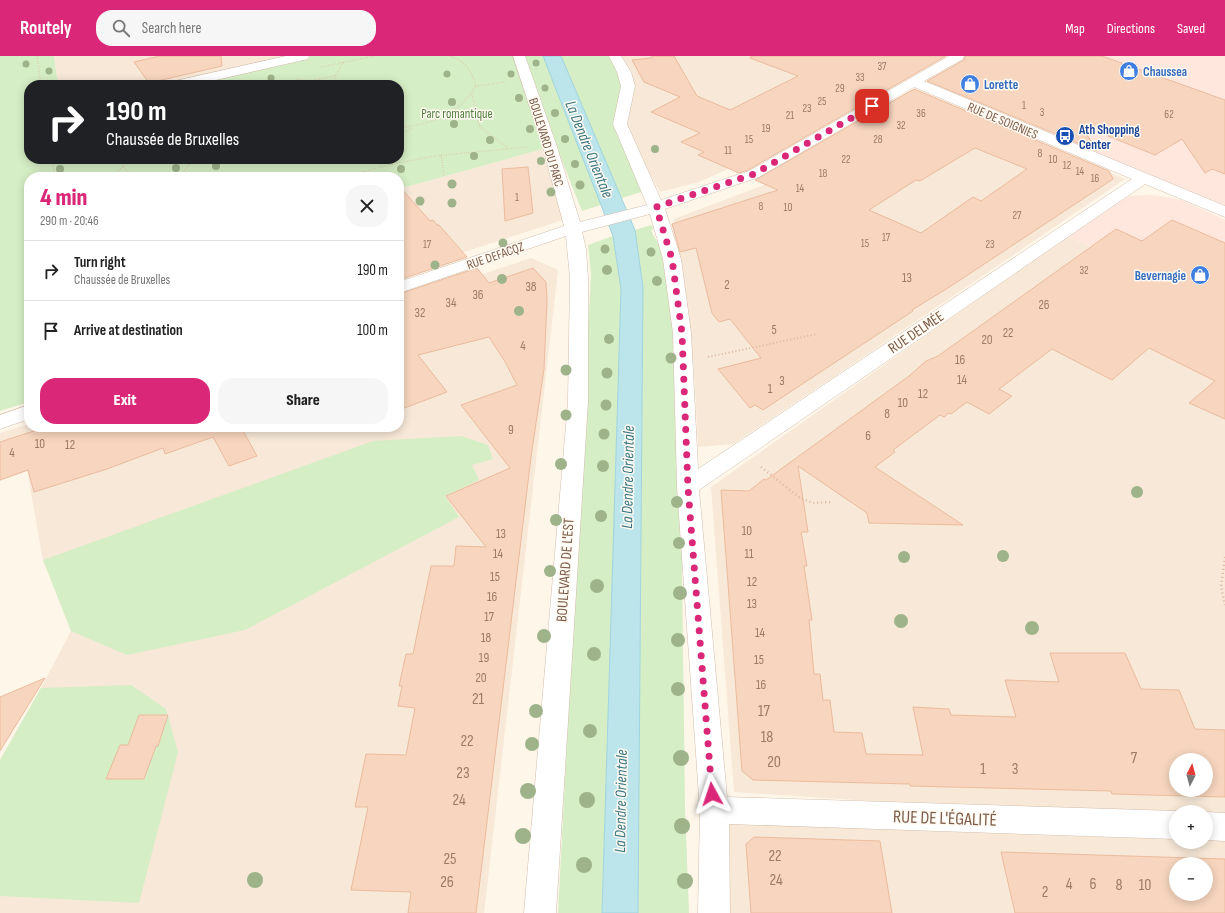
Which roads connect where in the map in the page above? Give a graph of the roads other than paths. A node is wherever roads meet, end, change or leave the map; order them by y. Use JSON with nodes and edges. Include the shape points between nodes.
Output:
{"nodes":[{"id":1,"x":303,"y":56,"type":"edge"},
{"id":2,"x":519,"y":56,"type":"edge"},
{"id":3,"x":615,"y":56,"type":"edge"},
{"id":4,"x":958,"y":56,"type":"edge"},
{"id":5,"x":198,"y":80,"type":"edge"},
{"id":6,"x":914,"y":82,"type":"junction"},
{"id":7,"x":1144,"y":178,"type":"junction"},
{"id":8,"x":650,"y":209,"type":"junction"},
{"id":9,"x":1225,"y":212,"type":"edge"},
{"id":10,"x":582,"y":226,"type":"junction"},
{"id":11,"x":404,"y":286,"type":"edge"},
{"id":12,"x":24,"y":414,"type":"edge"},
{"id":13,"x":0,"y":422,"type":"edge"},
{"id":14,"x":688,"y":488,"type":"junction"},
{"id":15,"x":714,"y":810,"type":"junction"},
{"id":16,"x":1169,"y":825,"type":"edge"},
{"id":17,"x":1213,"y":826,"type":"edge"},
{"id":18,"x":1225,"y":827,"type":"edge"},
{"id":19,"x":540,"y":913,"type":"edge"},
{"id":20,"x":714,"y":913,"type":"edge"}],
"edges":[{"from":1,"to":5,"type":"street"},
{"from":2,"to":10,"type":"street","name":"BOULEVARD DU PARC","via":[[549,144]]},
{"from":3,"to":8,"type":"street","via":[[628,86],[620,124]]},
{"from":4,"to":6,"type":"street","name":"RUE DEFACQZ"},
{"from":6,"to":7,"type":"street","name":"RUE DE SOIGNIES"},
{"from":6,"to":8,"type":"street","name":"RUE DEFACQZ","via":[[754,174]]},
{"from":7,"to":9,"type":"street","name":"RUE DE SOIGNIES"},
{"from":7,"to":14,"type":"street","name":"RUE DELMÉE"},
{"from":8,"to":10,"type":"street","name":"RUE DEFACQZ"},
{"from":8,"to":14,"type":"street","via":[[672,259],[682,333]]},
{"from":10,"to":11,"type":"street","name":"RUE DEFACQZ"},
{"from":10,"to":19,"type":"street","name":"BOULEVARD DE L'EST","via":[[578,402]]},
{"from":12,"to":13,"type":"street"},
{"from":14,"to":15,"type":"street"},
{"from":15,"to":16,"type":"street","name":"RUE DE L'ÉGALITÉ"},
{"from":15,"to":20,"type":"street"},
{"from":17,"to":18,"type":"street"}]}
